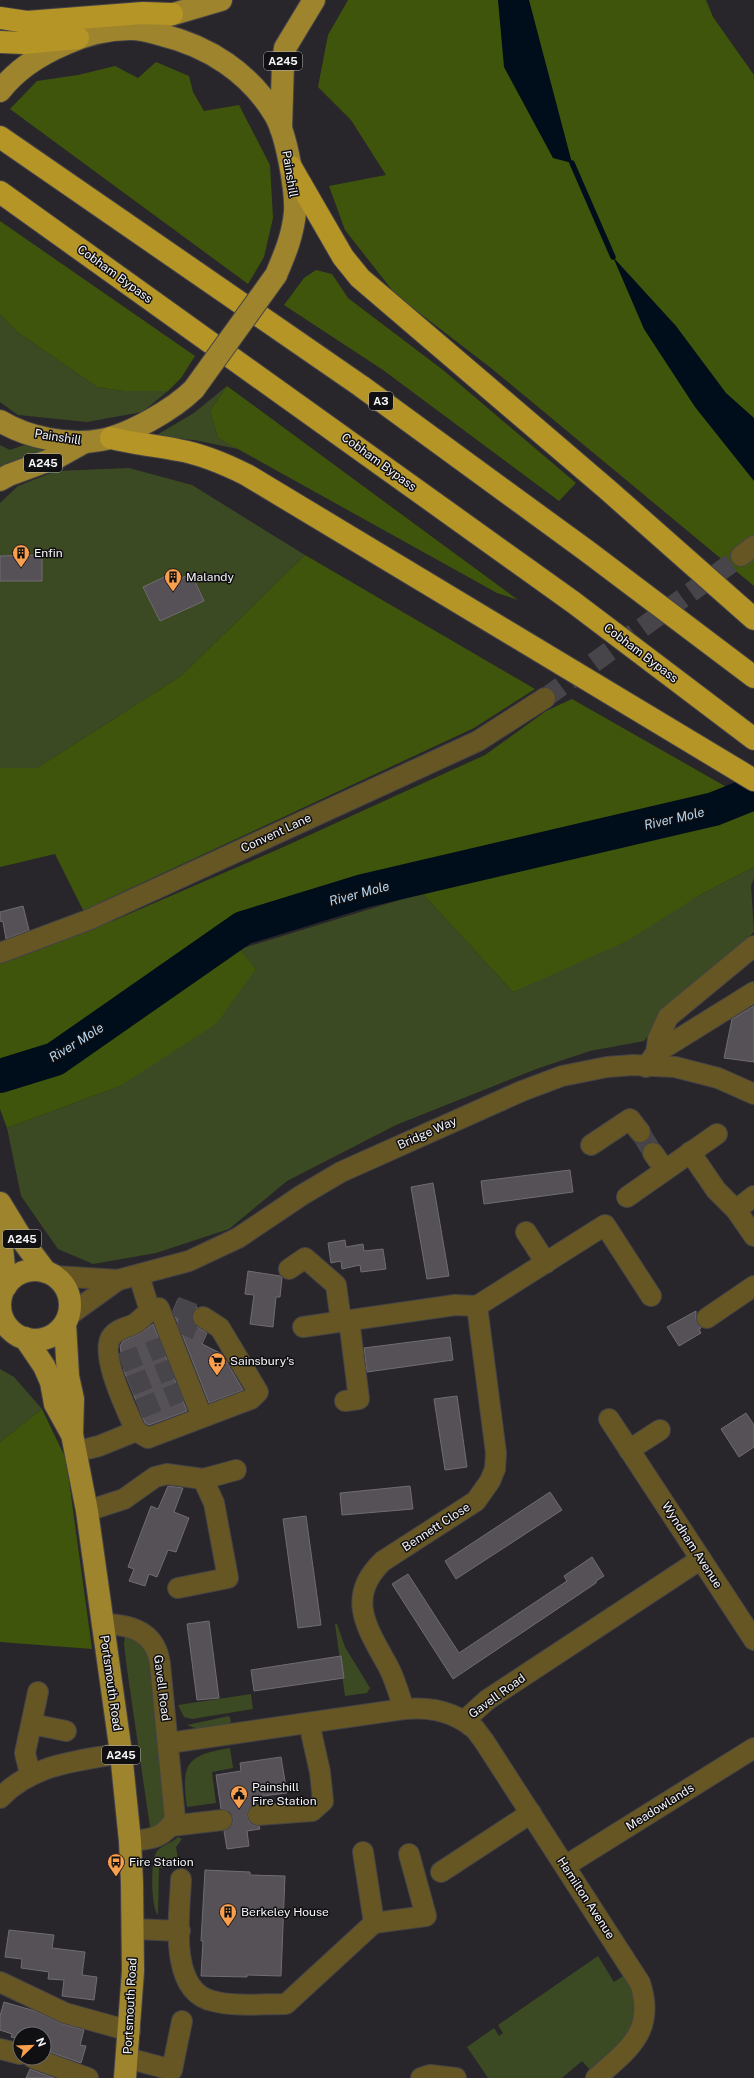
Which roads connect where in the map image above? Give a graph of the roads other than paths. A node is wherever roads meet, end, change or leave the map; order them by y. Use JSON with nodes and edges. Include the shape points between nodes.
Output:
{"nodes":[{"id":1,"x":221,"y":0,"type":"edge"},
{"id":2,"x":314,"y":0,"type":"edge"},
{"id":3,"x":172,"y":14,"type":"junction"},
{"id":4,"x":0,"y":18,"type":"edge"},
{"id":5,"x":129,"y":29,"type":"junction"},
{"id":6,"x":78,"y":38,"type":"junction"},
{"id":7,"x":0,"y":42,"type":"edge"},
{"id":8,"x":2,"y":89,"type":"edge"},
{"id":9,"x":281,"y":130,"type":"junction"},
{"id":10,"x":0,"y":137,"type":"edge"},
{"id":11,"x":291,"y":167,"type":"junction"},
{"id":12,"x":0,"y":192,"type":"edge"},
{"id":13,"x":0,"y":421,"type":"edge"},
{"id":14,"x":111,"y":438,"type":"junction"},
{"id":15,"x":85,"y":442,"type":"junction"},
{"id":16,"x":0,"y":480,"type":"edge"},
{"id":17,"x":754,"y":619,"type":"edge"},
{"id":18,"x":754,"y":677,"type":"edge"},
{"id":19,"x":545,"y":698,"type":"tunnel mouth"},
{"id":20,"x":754,"y":739,"type":"edge"},
{"id":21,"x":754,"y":780,"type":"edge"},
{"id":22,"x":754,"y":946,"type":"edge"},
{"id":23,"x":0,"y":953,"type":"edge"},
{"id":24,"x":754,"y":992,"type":"edge"},
{"id":25,"x":651,"y":1060,"type":"junction"},
{"id":26,"x":754,"y":1094,"type":"edge"},
{"id":27,"x":640,"y":1132,"type":"tunnel mouth"},
{"id":28,"x":717,"y":1134,"type":"dead end"},
{"id":29,"x":591,"y":1146,"type":"dead end"},
{"id":30,"x":690,"y":1152,"type":"junction"},
{"id":31,"x":653,"y":1153,"type":"tunnel mouth"},
{"id":32,"x":663,"y":1172,"type":"junction"},
{"id":33,"x":754,"y":1196,"type":"edge"},
{"id":34,"x":627,"y":1197,"type":"dead end"},
{"id":35,"x":0,"y":1203,"type":"edge"},
{"id":36,"x":736,"y":1210,"type":"junction"},
{"id":37,"x":0,"y":1229,"type":"edge"},
{"id":38,"x":526,"y":1232,"type":"dead end"},
{"id":39,"x":754,"y":1236,"type":"edge"},
{"id":40,"x":546,"y":1264,"type":"junction"},
{"id":41,"x":289,"y":1269,"type":"dead end"},
{"id":42,"x":50,"y":1274,"type":"junction"},
{"id":43,"x":139,"y":1276,"type":"junction"},
{"id":44,"x":118,"y":1280,"type":"junction"},
{"id":45,"x":6,"y":1286,"type":"junction"},
{"id":46,"x":754,"y":1286,"type":"edge"},
{"id":47,"x":651,"y":1296,"type":"dead end"},
{"id":48,"x":478,"y":1306,"type":"junction"},
{"id":49,"x":165,"y":1312,"type":"junction"},
{"id":50,"x":707,"y":1318,"type":"dead end"},
{"id":51,"x":67,"y":1320,"type":"junction"},
{"id":52,"x":345,"y":1321,"type":"junction"},
{"id":53,"x":205,"y":1326,"type":"tunnel mouth"},
{"id":54,"x":303,"y":1327,"type":"dead end"},
{"id":55,"x":25,"y":1338,"type":"junction"},
{"id":56,"x":344,"y":1401,"type":"dead end"},
{"id":57,"x":202,"y":1418,"type":"junction"},
{"id":58,"x":609,"y":1419,"type":"dead end"},
{"id":59,"x":660,"y":1430,"type":"dead end"},
{"id":60,"x":136,"y":1431,"type":"junction"},
{"id":61,"x":74,"y":1443,"type":"junction"},
{"id":62,"x":629,"y":1450,"type":"junction"},
{"id":63,"x":236,"y":1470,"type":"dead end"},
{"id":64,"x":203,"y":1480,"type":"junction"},
{"id":65,"x":87,"y":1511,"type":"junction"},
{"id":66,"x":701,"y":1559,"type":"junction"},
{"id":67,"x":178,"y":1588,"type":"dead end"},
{"id":68,"x":102,"y":1624,"type":"junction"},
{"id":69,"x":754,"y":1640,"type":"edge"},
{"id":70,"x":38,"y":1692,"type":"dead end"},
{"id":71,"x":404,"y":1709,"type":"junction"},
{"id":72,"x":464,"y":1721,"type":"junction"},
{"id":73,"x":309,"y":1723,"type":"junction"},
{"id":74,"x":32,"y":1724,"type":"junction"},
{"id":75,"x":66,"y":1731,"type":"dead end"},
{"id":76,"x":169,"y":1743,"type":"junction"},
{"id":77,"x":754,"y":1748,"type":"edge"},
{"id":78,"x":121,"y":1753,"type":"junction"},
{"id":79,"x":30,"y":1774,"type":"junction"},
{"id":80,"x":0,"y":1798,"type":"edge"},
{"id":81,"x":531,"y":1813,"type":"junction"},
{"id":82,"x":258,"y":1815,"type":"dead end"},
{"id":83,"x":222,"y":1820,"type":"dead end"},
{"id":84,"x":171,"y":1826,"type":"junction"},
{"id":85,"x":130,"y":1841,"type":"junction"},
{"id":86,"x":363,"y":1852,"type":"dead end"},
{"id":87,"x":409,"y":1854,"type":"dead end"},
{"id":88,"x":565,"y":1866,"type":"junction"},
{"id":89,"x":441,"y":1872,"type":"dead end"},
{"id":90,"x":181,"y":1879,"type":"dead end"},
{"id":91,"x":374,"y":1923,"type":"junction"},
{"id":92,"x":133,"y":1929,"type":"junction"},
{"id":93,"x":180,"y":1930,"type":"junction"},
{"id":94,"x":0,"y":1982,"type":"edge"},
{"id":95,"x":182,"y":2021,"type":"dead end"},
{"id":96,"x":130,"y":2031,"type":"junction"},
{"id":97,"x":0,"y":2049,"type":"edge"},
{"id":98,"x":12,"y":2052,"type":"edge"},
{"id":99,"x":52,"y":2065,"type":"edge"},
{"id":100,"x":126,"y":2068,"type":"edge"},
{"id":101,"x":176,"y":2074,"type":"edge"},
{"id":102,"x":90,"y":2078,"type":"edge"},
{"id":103,"x":421,"y":2078,"type":"edge"},
{"id":104,"x":456,"y":2078,"type":"edge"},
{"id":105,"x":596,"y":2078,"type":"edge"}],
"edges":[{"from":1,"to":3,"type":"main road"},
{"from":2,"to":9,"type":"main road","number":"A245","via":[[285,48]]},
{"from":3,"to":4,"type":"highway","via":[[143,12],[27,22]]},
{"from":3,"to":5,"type":"main road"},
{"from":5,"to":6,"type":"main road","name":"Painshill"},
{"from":5,"to":9,"type":"main road","name":"Painshill","via":[[184,40],[213,54],[241,75],[275,115]]},
{"from":6,"to":7,"type":"highway","via":[[24,43]]},
{"from":6,"to":8,"type":"main road","name":"Painshill","via":[[34,59]]},
{"from":9,"to":11,"type":"main road","name":"Painshill"},
{"from":10,"to":18,"type":"highway","number":"A3","via":[[361,386]]},
{"from":11,"to":14,"type":"main road","name":"Painshill","bridge":true,"via":[[295,211],[292,233],[276,275],[185,398],[152,419]]},
{"from":11,"to":17,"type":"highway","via":[[340,251],[360,278]]},
{"from":12,"to":20,"type":"highway","name":"Cobham Bypass","via":[[573,602]]},
{"from":13,"to":15,"type":"main road","name":"Painshill","via":[[45,437]]},
{"from":14,"to":15,"type":"main road","name":"Painshill"},
{"from":14,"to":21,"type":"highway","via":[[178,450],[221,462],[247,475]]},
{"from":15,"to":16,"type":"main road","number":"A245","via":[[58,457]]},
{"from":19,"to":23,"type":"street","name":"Convent Lane","via":[[470,745],[88,920]]},
{"from":22,"to":25,"type":"street","via":[[668,1017]]},
{"from":24,"to":25,"type":"street"},
{"from":25,"to":26,"type":"street","name":"Bridge Way","via":[[718,1078]]},
{"from":25,"to":43,"type":"street","name":"Bridge Way","via":[[562,1076],[536,1085],[341,1172],[302,1195],[256,1228],[217,1249],[172,1267]]},
{"from":27,"to":29,"type":"street","via":[[630,1119]]},
{"from":28,"to":30,"type":"street"},
{"from":30,"to":32,"type":"street"},
{"from":30,"to":36,"type":"street","via":[[716,1190]]},
{"from":31,"to":32,"type":"street"},
{"from":32,"to":34,"type":"street"},
{"from":33,"to":36,"type":"street"},
{"from":35,"to":42,"type":"main road","number":"A245","via":[[25,1244]]},
{"from":36,"to":39,"type":"street"},
{"from":37,"to":45,"type":"main road","number":"A245"},
{"from":38,"to":40,"type":"street"},
{"from":40,"to":47,"type":"street","via":[[606,1225]]},
{"from":40,"to":48,"type":"street"},
{"from":41,"to":52,"type":"street","via":[[305,1258],[336,1285]]},
{"from":42,"to":44,"type":"street","name":"Bridge Way"},
{"from":42,"to":45,"type":"main road","via":[[28,1271],[20,1274]]},
{"from":42,"to":51,"type":"main road","via":[[66,1290],[70,1303]]},
{"from":43,"to":44,"type":"street","name":"Bridge Way"},
{"from":43,"to":49,"type":"street"},
{"from":44,"to":51,"type":"street","name":"Bridge Way"},
{"from":45,"to":55,"type":"main road","via":[[2,1294],[1,1313],[10,1329]]},
{"from":46,"to":50,"type":"street"},
{"from":48,"to":52,"type":"street","via":[[455,1305]]},
{"from":48,"to":71,"type":"street","name":"Bennett Close","via":[[495,1437],[495,1469],[484,1492],[476,1501],[383,1561],[374,1569],[364,1588],[362,1599],[365,1623],[395,1680]]},
{"from":49,"to":57,"type":"street"},
{"from":49,"to":60,"type":"street","via":[[119,1329],[111,1337],[108,1346],[133,1410]]},
{"from":51,"to":55,"type":"main road","via":[[55,1334],[42,1340]]},
{"from":51,"to":61,"type":"main road","name":"Portsmouth Road"},
{"from":52,"to":54,"type":"street"},
{"from":52,"to":56,"type":"street","via":[[359,1399]]},
{"from":53,"to":57,"type":"street","via":[[238,1356],[258,1392],[251,1398]]},
{"from":55,"to":61,"type":"main road","name":"Portsmouth Road","via":[[44,1366],[55,1404]]},
{"from":57,"to":60,"type":"street","via":[[148,1438]]},
{"from":58,"to":62,"type":"street","name":"Wyndham Avenue"},
{"from":59,"to":62,"type":"street"},
{"from":60,"to":61,"type":"street","via":[[100,1446]]},
{"from":61,"to":65,"type":"main road","name":"Portsmouth Road","number":"A245"},
{"from":62,"to":66,"type":"street","name":"Wyndham Avenue"},
{"from":63,"to":64,"type":"street"},
{"from":64,"to":65,"type":"street","via":[[167,1474],[155,1477],[124,1499]]},
{"from":64,"to":67,"type":"street","via":[[214,1502],[228,1578]]},
{"from":65,"to":68,"type":"main road","name":"Portsmouth Road","number":"A245"},
{"from":66,"to":69,"type":"street","name":"Wyndham Avenue"},
{"from":66,"to":72,"type":"street","name":"Gavell Road","via":[[487,1700]]},
{"from":68,"to":76,"type":"street","name":"Gavell Road","via":[[128,1625],[156,1646],[160,1659]]},
{"from":68,"to":78,"type":"main road","name":"Portsmouth Road","number":"A245"},
{"from":70,"to":74,"type":"street"},
{"from":71,"to":72,"type":"street","name":"Gavell Road","via":[[436,1710],[451,1713]]},
{"from":71,"to":73,"type":"street","name":"Gavell Road"},
{"from":72,"to":81,"type":"street","name":"Hamilton Avenue","via":[[484,1740]]},
{"from":73,"to":76,"type":"street","name":"Gavell Road"},
{"from":73,"to":82,"type":"street","via":[[320,1772],[323,1801],[312,1811]]},
{"from":74,"to":75,"type":"street"},
{"from":74,"to":79,"type":"street","via":[[25,1753]]},
{"from":76,"to":84,"type":"street","name":"Gavell Road","via":[[175,1819]]},
{"from":77,"to":88,"type":"street","name":"Meadowlands"},
{"from":78,"to":79,"type":"street","via":[[54,1766]]},
{"from":78,"to":85,"type":"main road","name":"Portsmouth Road","number":"A245"},
{"from":79,"to":80,"type":"street"},
{"from":81,"to":88,"type":"street","name":"Hamilton Avenue"},
{"from":81,"to":89,"type":"street"},
{"from":83,"to":84,"type":"street"},
{"from":84,"to":85,"type":"street","via":[[158,1836]]},
{"from":85,"to":92,"type":"main road","name":"Portsmouth Road","number":"A245"},
{"from":86,"to":91,"type":"street"},
{"from":87,"to":91,"type":"street","via":[[426,1916]]},
{"from":88,"to":105,"type":"street","name":"Hamilton Avenue","via":[[634,1970],[644,1994],[645,2018],[638,2036],[627,2051]]},
{"from":90,"to":93,"type":"street"},
{"from":91,"to":93,"type":"street","via":[[286,2004],[227,2003],[211,2001],[200,1995],[190,1985],[182,1969],[179,1955]]},
{"from":92,"to":93,"type":"street"},
{"from":92,"to":96,"type":"main road","name":"Portsmouth Road","number":"A245"},
{"from":94,"to":96,"type":"street","via":[[65,2013]]},
{"from":95,"to":101,"type":"street"},
{"from":96,"to":100,"type":"main road","name":"Portsmouth Road","number":"A245"},
{"from":97,"to":98,"type":"street"},
{"from":99,"to":102,"type":"street"},
{"from":100,"to":101,"type":"street"},
{"from":103,"to":104,"type":"street","via":[[430,2075]]}]}
